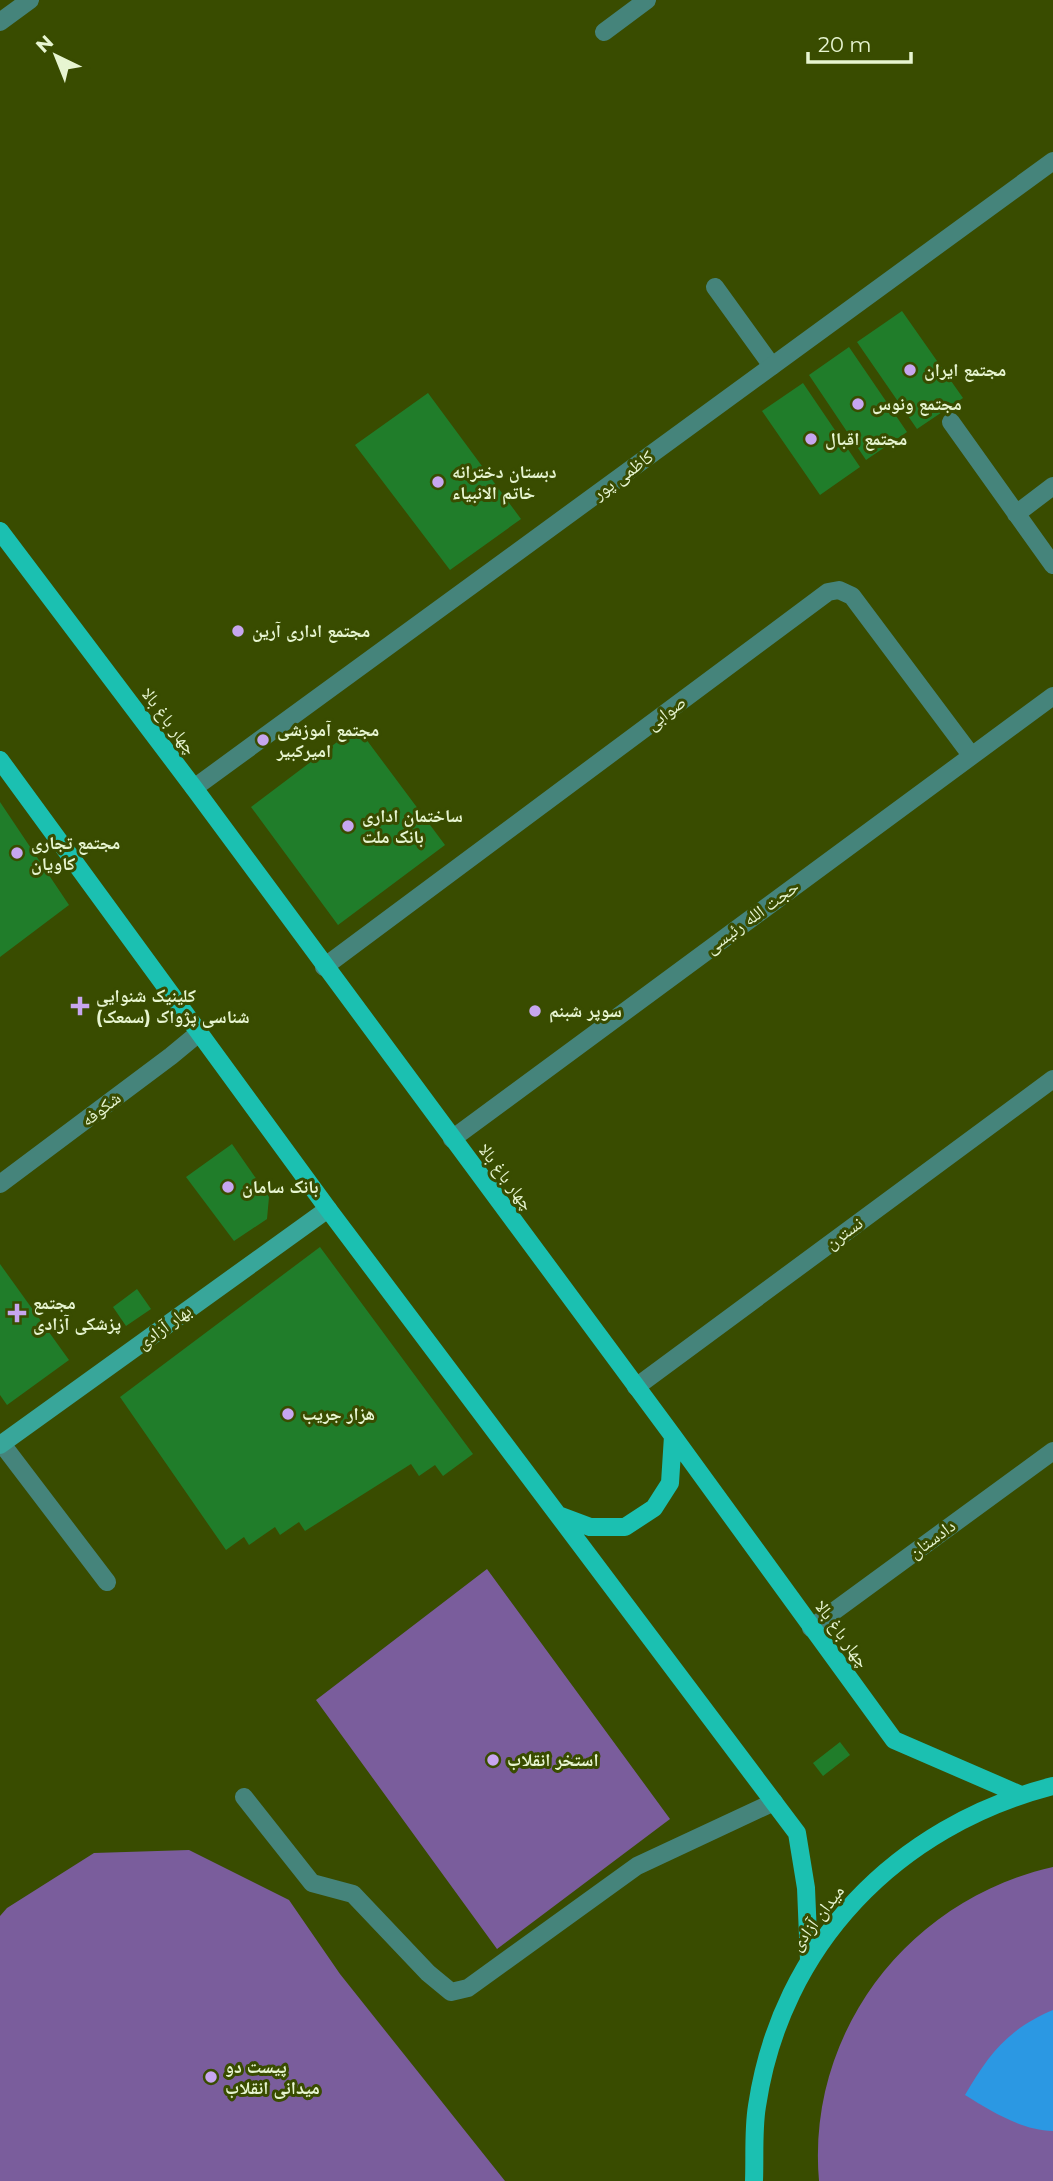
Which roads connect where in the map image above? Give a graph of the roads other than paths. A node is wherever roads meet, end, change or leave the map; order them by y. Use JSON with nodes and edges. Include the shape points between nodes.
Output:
{"nodes":[{"id":1,"x":30,"y":0,"type":"edge"},
{"id":2,"x":647,"y":0,"type":"edge"},
{"id":3,"x":0,"y":22,"type":"edge"},
{"id":4,"x":604,"y":32,"type":"dead end"},
{"id":5,"x":1053,"y":161,"type":"edge"},
{"id":6,"x":715,"y":287,"type":"dead end"},
{"id":7,"x":772,"y":366,"type":"junction"},
{"id":8,"x":951,"y":422,"type":"dead end"},
{"id":9,"x":1053,"y":486,"type":"edge"},
{"id":10,"x":1016,"y":514,"type":"junction"},
{"id":11,"x":0,"y":531,"type":"edge"},
{"id":12,"x":1053,"y":565,"type":"edge"},
{"id":13,"x":1053,"y":696,"type":"edge"},
{"id":14,"x":971,"y":755,"type":"junction"},
{"id":15,"x":0,"y":760,"type":"edge"},
{"id":16,"x":194,"y":788,"type":"junction"},
{"id":17,"x":324,"y":967,"type":"junction"},
{"id":18,"x":200,"y":1032,"type":"junction"},
{"id":19,"x":1053,"y":1079,"type":"edge"},
{"id":20,"x":452,"y":1139,"type":"junction"},
{"id":21,"x":0,"y":1184,"type":"edge"},
{"id":22,"x":328,"y":1209,"type":"junction"},
{"id":23,"x":636,"y":1387,"type":"junction"},
{"id":24,"x":673,"y":1436,"type":"junction"},
{"id":25,"x":1,"y":1444,"type":"edge"},
{"id":26,"x":1053,"y":1451,"type":"edge"},
{"id":27,"x":558,"y":1516,"type":"junction"},
{"id":28,"x":107,"y":1582,"type":"dead end"},
{"id":29,"x":811,"y":1628,"type":"junction"},
{"id":30,"x":1053,"y":1786,"type":"edge"},
{"id":31,"x":1021,"y":1795,"type":"junction"},
{"id":32,"x":244,"y":1797,"type":"dead end"},
{"id":33,"x":774,"y":1802,"type":"junction"},
{"id":34,"x":809,"y":1960,"type":"junction"},
{"id":35,"x":754,"y":2181,"type":"edge"}],
"edges":[{"from":1,"to":3,"type":"street"},
{"from":2,"to":4,"type":"street"},
{"from":5,"to":7,"type":"street","name":"کاظمی پور"},
{"from":6,"to":7,"type":"street"},
{"from":7,"to":16,"type":"street","name":"کاظمی پور"},
{"from":8,"to":10,"type":"street"},
{"from":9,"to":10,"type":"street"},
{"from":10,"to":12,"type":"street"},
{"from":11,"to":16,"type":"main road","name":"چهار باغ بالا"},
{"from":13,"to":14,"type":"street","name":"حجت الله رئیسی"},
{"from":14,"to":17,"type":"street","name":"صوابی","via":[[852,596],[839,590],[828,592]]},
{"from":14,"to":20,"type":"street","name":"حجت الله رئیسی"},
{"from":15,"to":18,"type":"main road"},
{"from":16,"to":17,"type":"main road","name":"چهار باغ بالا"},
{"from":17,"to":20,"type":"main road","name":"چهار باغ بالا"},
{"from":18,"to":21,"type":"street","name":"شکوفه"},
{"from":18,"to":22,"type":"main road"},
{"from":19,"to":23,"type":"street","name":"نسترن"},
{"from":20,"to":23,"type":"main road","name":"چهار باغ بالا"},
{"from":22,"to":25,"type":"street","name":"بهار آزادی"},
{"from":22,"to":27,"type":"main road"},
{"from":23,"to":24,"type":"main road","name":"چهار باغ بالا"},
{"from":24,"to":27,"type":"main road","via":[[670,1483],[654,1508],[625,1527],[590,1527]]},
{"from":24,"to":29,"type":"main road","name":"چهار باغ بالا"},
{"from":25,"to":28,"type":"street"},
{"from":26,"to":29,"type":"street","name":"دادستان"},
{"from":27,"to":33,"type":"main road"},
{"from":29,"to":31,"type":"main road","name":"چهار باغ بالا","via":[[894,1740]]},
{"from":30,"to":31,"type":"main road","name":"میدان آزادی"},
{"from":31,"to":34,"type":"main road","name":"میدان آزادی","via":[[957,1821],[900,1858],[850,1905]]},
{"from":32,"to":33,"type":"street","via":[[312,1883],[353,1894],[452,1992],[468,1988],[637,1866]]},
{"from":33,"to":34,"type":"main road","via":[[797,1833],[806,1888]]},
{"from":34,"to":35,"type":"main road","name":"میدان آزادی","via":[[775,2031],[757,2107]]}]}
